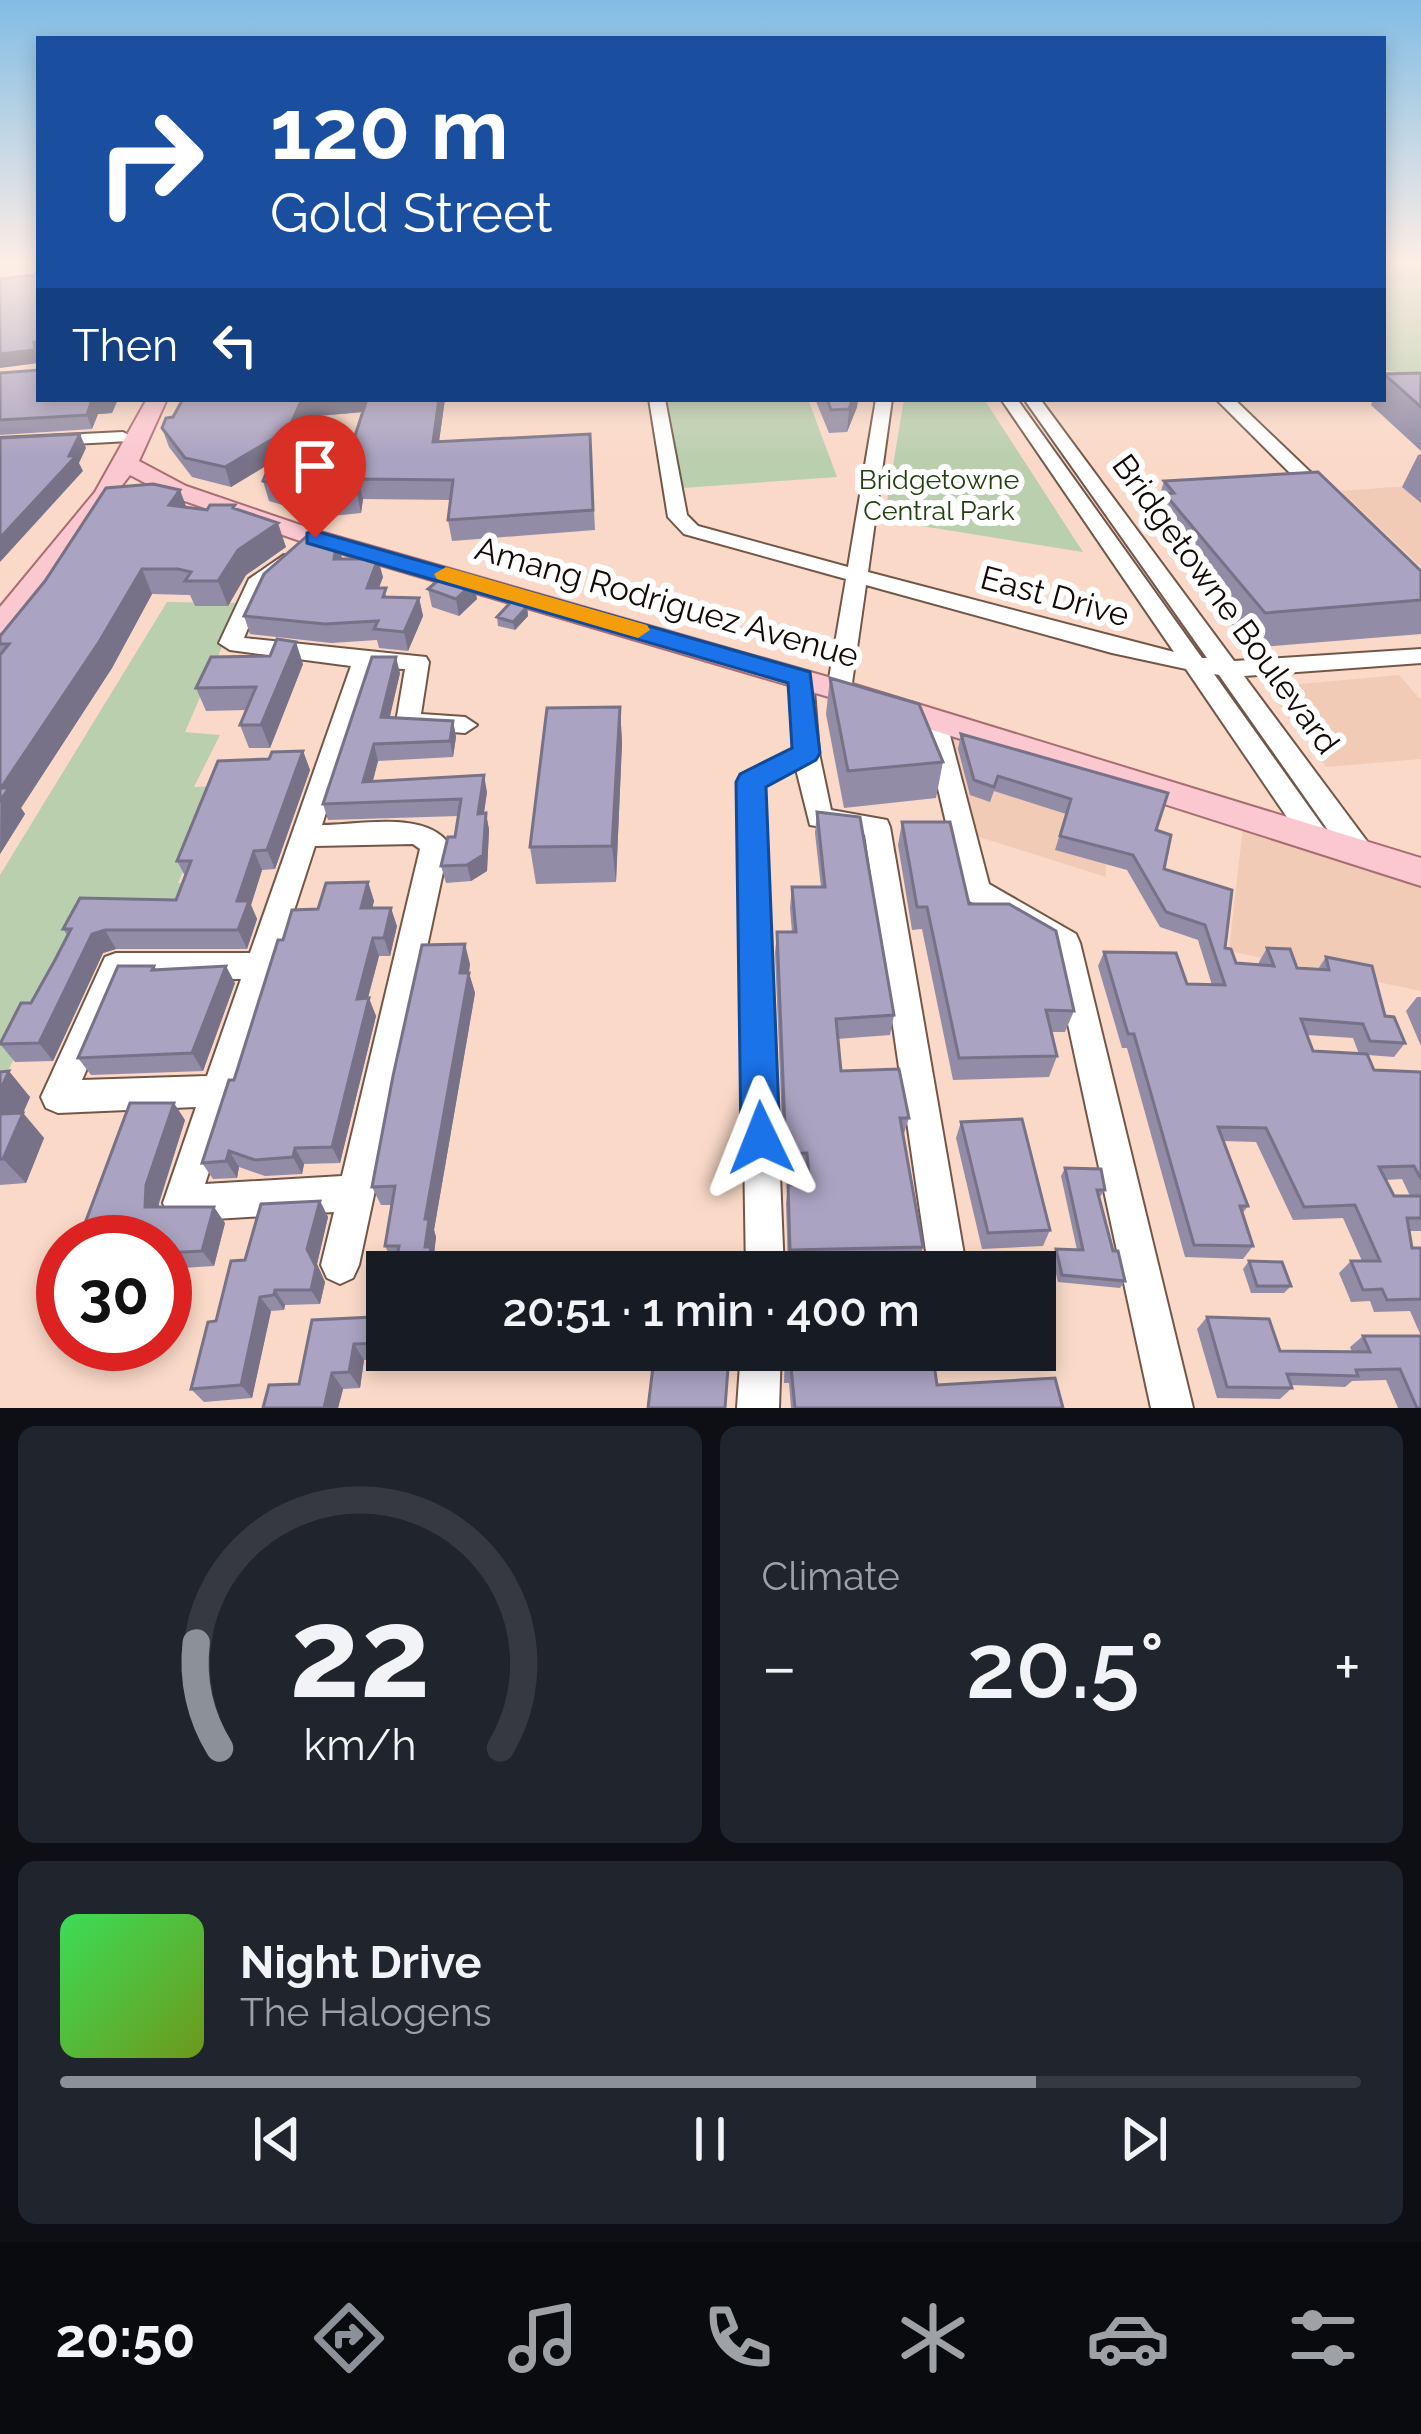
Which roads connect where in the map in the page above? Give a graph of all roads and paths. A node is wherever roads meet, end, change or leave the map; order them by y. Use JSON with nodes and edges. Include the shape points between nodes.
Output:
{"nodes":[{"id":1,"x":137,"y":402,"type":"edge"},
{"id":2,"x":156,"y":402,"type":"edge"},
{"id":3,"x":658,"y":402,"type":"edge"},
{"id":4,"x":884,"y":402,"type":"edge"},
{"id":5,"x":1012,"y":402,"type":"edge"},
{"id":6,"x":1034,"y":402,"type":"edge"},
{"id":7,"x":1227,"y":402,"type":"edge"},
{"id":8,"x":123,"y":437,"type":"junction"},
{"id":9,"x":0,"y":442,"type":"edge"},
{"id":10,"x":126,"y":464,"type":"junction"},
{"id":11,"x":104,"y":497,"type":"junction"},
{"id":12,"x":1337,"y":509,"type":"edge"},
{"id":13,"x":235,"y":511,"type":"junction"},
{"id":14,"x":315,"y":538,"type":"junction"},
{"id":15,"x":856,"y":577,"type":"junction"},
{"id":16,"x":0,"y":600,"type":"edge"},
{"id":17,"x":0,"y":625,"type":"edge"},
{"id":18,"x":1421,"y":656,"type":"edge"},
{"id":19,"x":364,"y":660,"type":"junction"},
{"id":20,"x":1195,"y":664,"type":"junction"},
{"id":21,"x":1231,"y":669,"type":"junction"},
{"id":22,"x":801,"y":678,"type":"junction"},
{"id":23,"x":839,"y":690,"type":"junction"},
{"id":24,"x":934,"y":720,"type":"junction"},
{"id":25,"x":465,"y":725,"type":"dead end"},
{"id":26,"x":806,"y":753,"type":"junction"},
{"id":27,"x":305,"y":836,"type":"junction"},
{"id":28,"x":1316,"y":838,"type":"junction"},
{"id":29,"x":1359,"y":852,"type":"junction"},
{"id":30,"x":1421,"y":872,"type":"edge"},
{"id":31,"x":258,"y":966,"type":"junction"},
{"id":32,"x":215,"y":1091,"type":"junction"},
{"id":33,"x":357,"y":1193,"type":"junction"},
{"id":34,"x":764,"y":1251,"type":"edge"},
{"id":35,"x":945,"y":1251,"type":"edge"},
{"id":36,"x":340,"y":1265,"type":"dead end"},
{"id":37,"x":760,"y":1371,"type":"edge"},
{"id":38,"x":758,"y":1408,"type":"edge"},
{"id":39,"x":1172,"y":1408,"type":"edge"}],
"edges":[{"from":1,"to":8,"type":"main road"},
{"from":2,"to":10,"type":"main road"},
{"from":3,"to":15,"type":"street","name":"East Drive","via":[[683,524]]},
{"from":4,"to":15,"type":"street"},
{"from":5,"to":20,"type":"street","name":"Bridgetowne Boulevard"},
{"from":6,"to":21,"type":"street","name":"Bridgetowne Boulevard"},
{"from":7,"to":12,"type":"street"},
{"from":8,"to":9,"type":"street"},
{"from":8,"to":16,"type":"main road","via":[[83,500]]},
{"from":10,"to":11,"type":"main road"},
{"from":10,"to":13,"type":"main road","name":"Amang Rodriguez Avenue"},
{"from":11,"to":13,"type":"main road","name":"Amang Rodriguez Avenue","via":[[142,493]]},
{"from":11,"to":17,"type":"main road"},
{"from":13,"to":14,"type":"main road","name":"Amang Rodriguez Avenue"},
{"from":14,"to":19,"type":"street","via":[[256,584],[230,643]]},
{"from":14,"to":22,"type":"main road","name":"Amang Rodriguez Avenue"},
{"from":15,"to":20,"type":"street","name":"East Drive"},
{"from":15,"to":23,"type":"street"},
{"from":18,"to":21,"type":"street","name":"East Drive"},
{"from":19,"to":25,"type":"street","via":[[418,662],[406,716],[414,726]]},
{"from":19,"to":27,"type":"street"},
{"from":20,"to":21,"type":"street","name":"East Drive"},
{"from":20,"to":28,"type":"street","name":"Bridgetowne Boulevard"},
{"from":21,"to":29,"type":"street","name":"Bridgetowne Boulevard"},
{"from":22,"to":23,"type":"main road","name":"Amang Rodriguez Avenue"},
{"from":22,"to":26,"type":"street"},
{"from":23,"to":24,"type":"main road","name":"Amang Rodriguez Avenue"},
{"from":24,"to":28,"type":"main road","name":"Amang Rodriguez Avenue"},
{"from":24,"to":39,"type":"street","via":[[976,891],[1066,944]]},
{"from":26,"to":34,"type":"street","via":[[751,782]]},
{"from":26,"to":35,"type":"street","via":[[819,818],[877,827]]},
{"from":27,"to":31,"type":"street"},
{"from":27,"to":33,"type":"street","via":[[417,834],[435,844]]},
{"from":28,"to":29,"type":"main road","name":"Amang Rodriguez Avenue"},
{"from":29,"to":30,"type":"main road","name":"Amang Rodriguez Avenue"},
{"from":31,"to":32,"type":"street"},
{"from":31,"to":32,"type":"street","via":[[116,966],[58,1096]]},
{"from":32,"to":33,"type":"street","via":[[181,1203]]},
{"from":33,"to":36,"type":"street"},
{"from":37,"to":38,"type":"street"}]}
